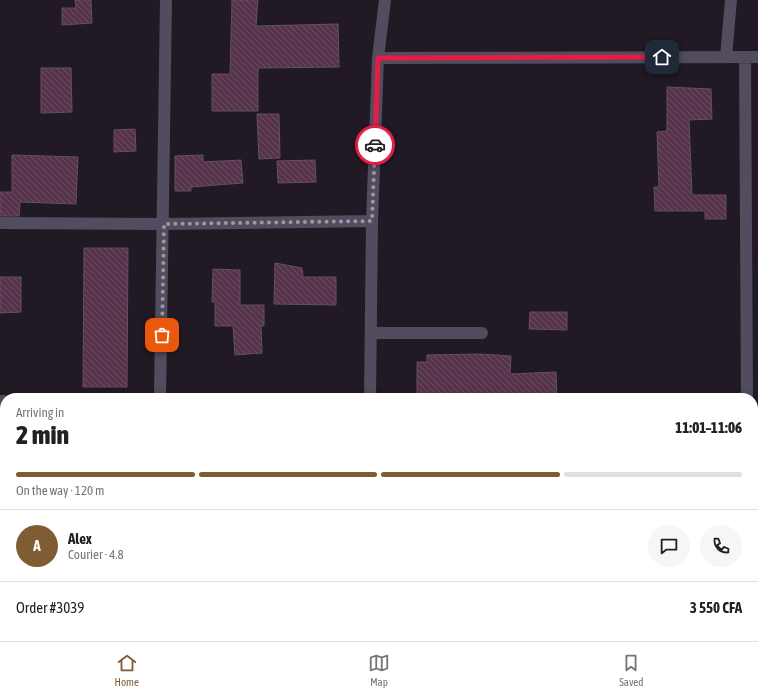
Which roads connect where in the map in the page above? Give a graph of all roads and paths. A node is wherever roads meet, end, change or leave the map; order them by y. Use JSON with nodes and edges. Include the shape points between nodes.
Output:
{"nodes":[{"id":1,"x":166,"y":0,"type":"edge"},
{"id":2,"x":385,"y":0,"type":"edge"},
{"id":3,"x":732,"y":0,"type":"edge"},
{"id":4,"x":726,"y":57,"type":"junction"},
{"id":5,"x":745,"y":57,"type":"junction"},
{"id":6,"x":758,"y":57,"type":"edge"},
{"id":7,"x":378,"y":58,"type":"junction"},
{"id":8,"x":372,"y":221,"type":"junction"},
{"id":9,"x":0,"y":223,"type":"edge"},
{"id":10,"x":164,"y":224,"type":"junction"},
{"id":11,"x":372,"y":333,"type":"junction"},
{"id":12,"x":482,"y":333,"type":"dead end"},
{"id":13,"x":160,"y":393,"type":"edge"},
{"id":14,"x":370,"y":393,"type":"edge"},
{"id":15,"x":747,"y":393,"type":"edge"}],
"edges":[{"from":1,"to":10,"type":"street"},
{"from":2,"to":7,"type":"street"},
{"from":3,"to":4,"type":"street"},
{"from":4,"to":5,"type":"street"},
{"from":4,"to":7,"type":"street"},
{"from":5,"to":6,"type":"street"},
{"from":5,"to":15,"type":"street"},
{"from":7,"to":8,"type":"street"},
{"from":8,"to":10,"type":"street"},
{"from":8,"to":11,"type":"street"},
{"from":9,"to":10,"type":"street"},
{"from":10,"to":13,"type":"street"},
{"from":11,"to":12,"type":"street"},
{"from":11,"to":14,"type":"street"}]}
